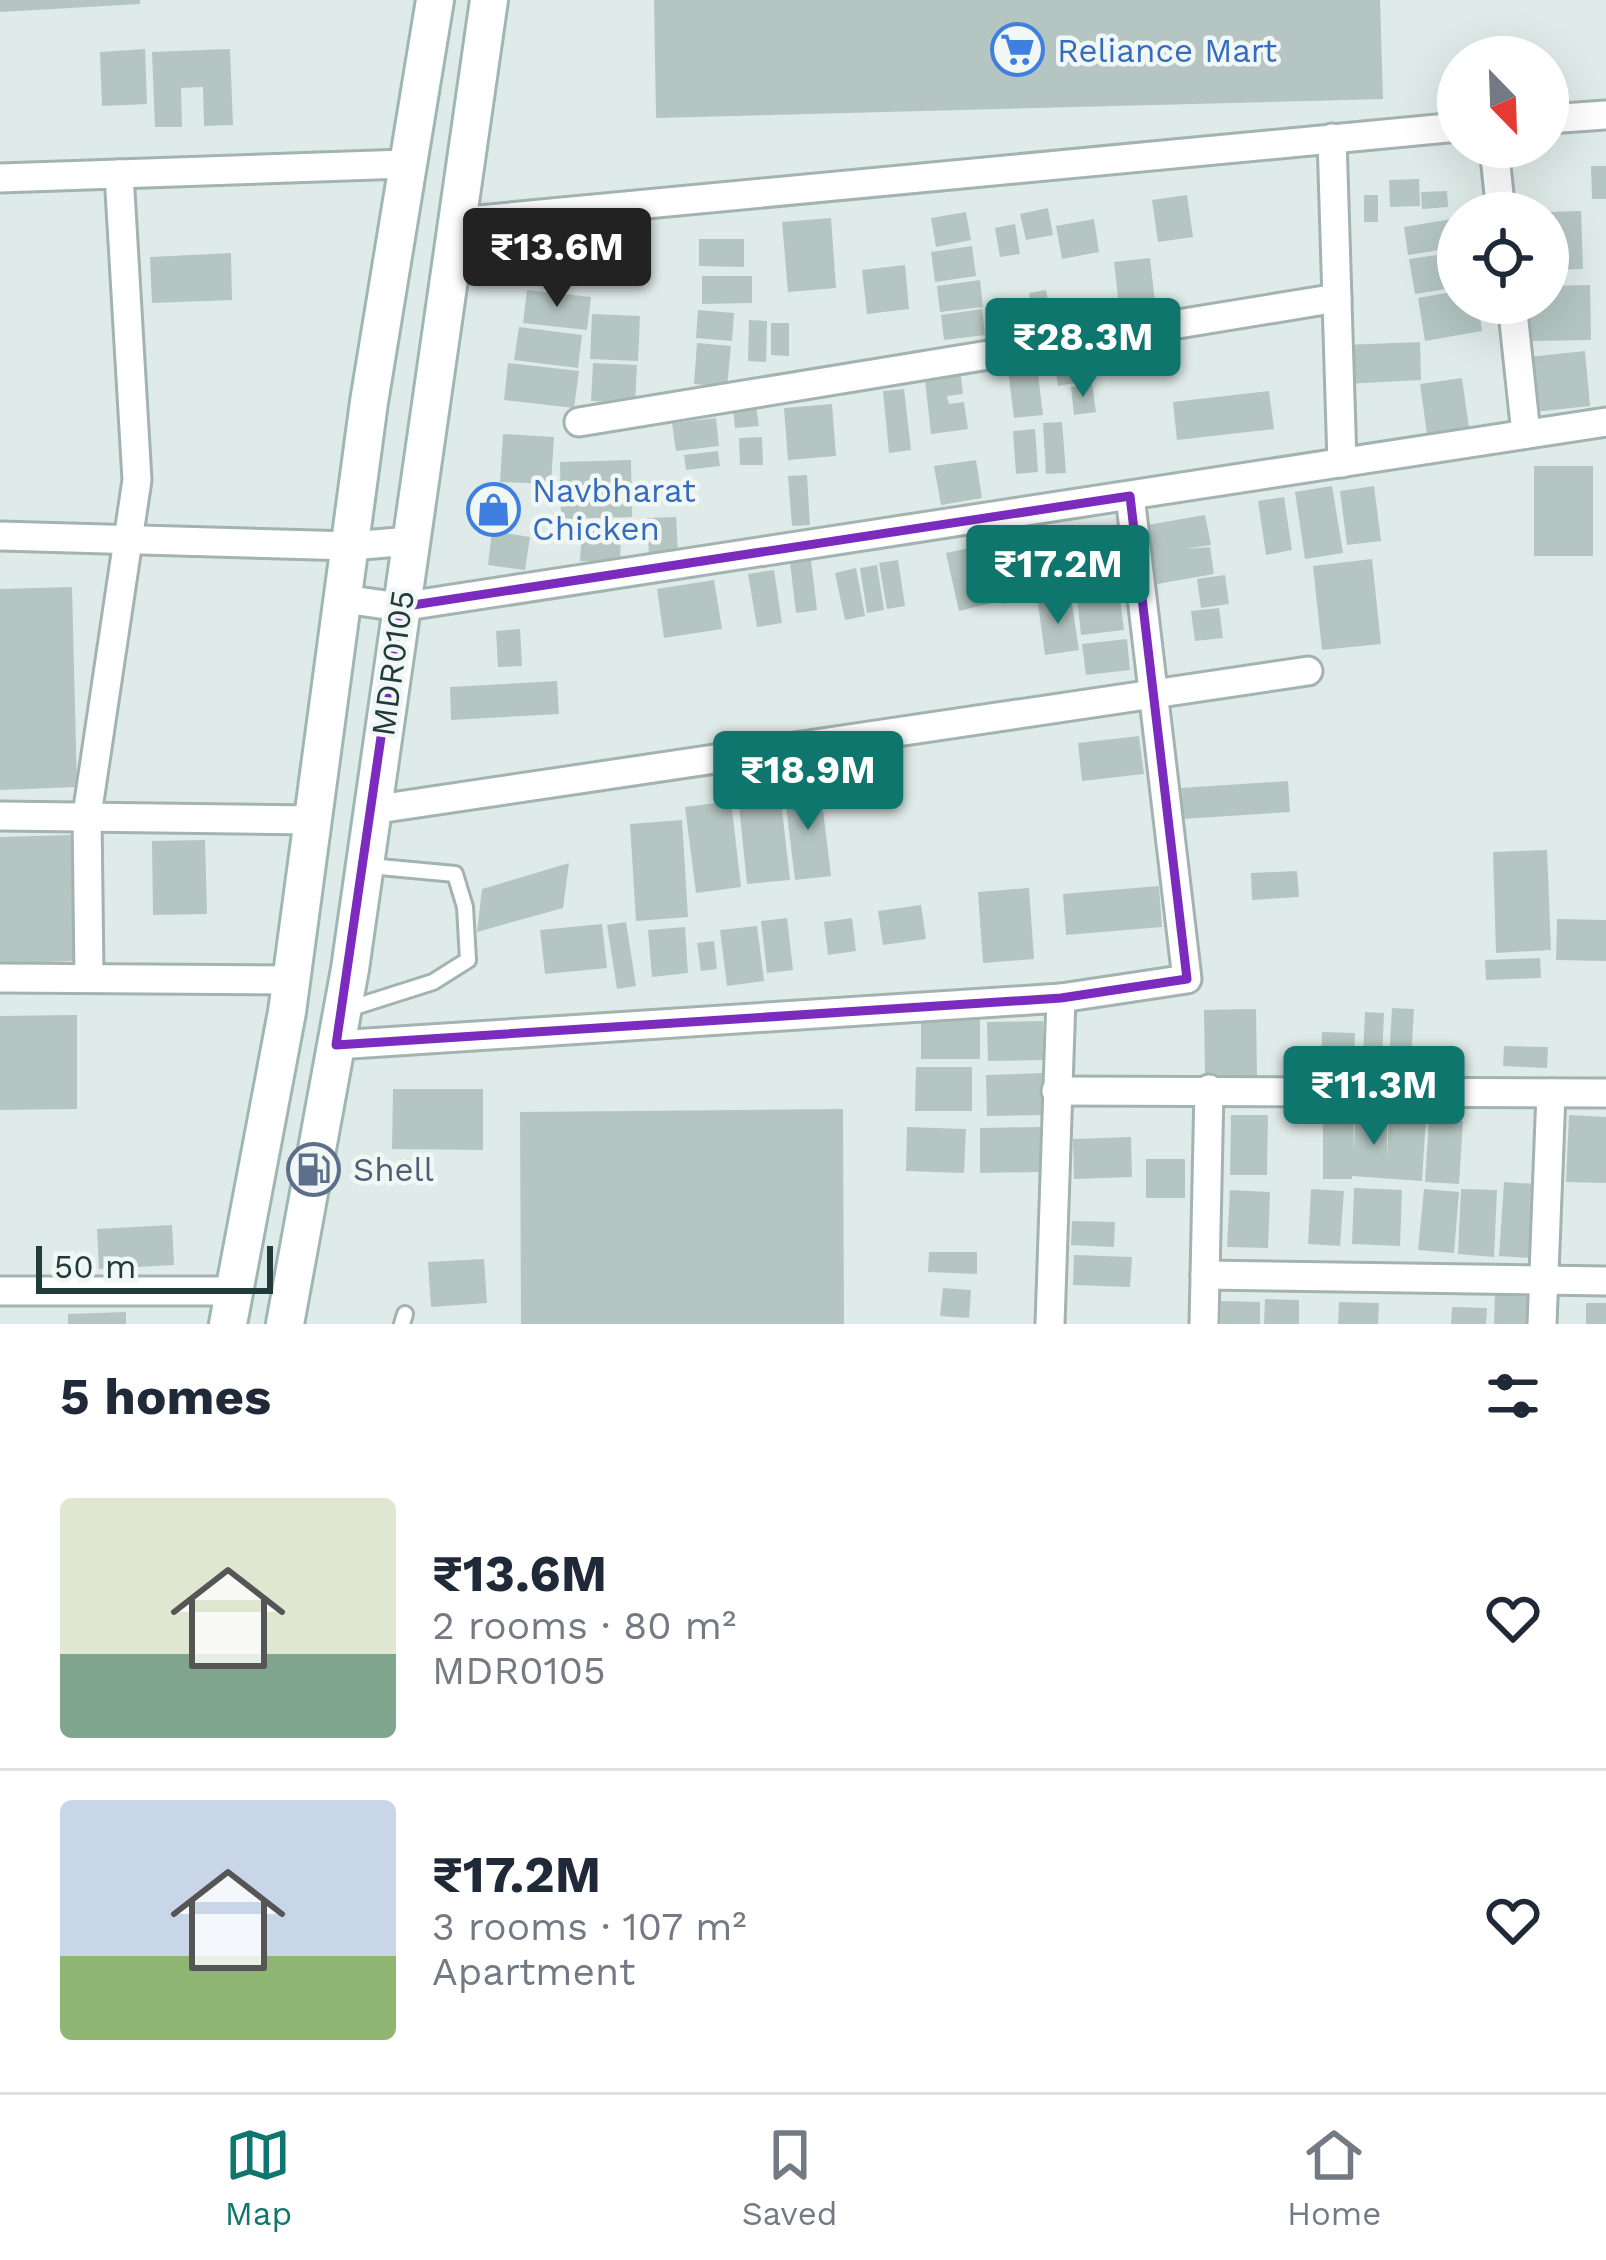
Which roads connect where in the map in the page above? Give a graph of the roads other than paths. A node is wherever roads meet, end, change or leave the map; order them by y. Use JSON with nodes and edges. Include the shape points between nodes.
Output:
{"nodes":[{"id":1,"x":435,"y":0,"type":"edge"},
{"id":2,"x":489,"y":0,"type":"edge"},
{"id":3,"x":1606,"y":115,"type":"edge"},
{"id":4,"x":1569,"y":118,"type":"edge"},
{"id":5,"x":1437,"y":129,"type":"edge"},
{"id":6,"x":1332,"y":138,"type":"junction"},
{"id":7,"x":405,"y":164,"type":"junction"},
{"id":8,"x":119,"y":174,"type":"junction"},
{"id":9,"x":0,"y":178,"type":"edge"},
{"id":10,"x":457,"y":222,"type":"junction"},
{"id":11,"x":1337,"y":298,"type":"junction"},
{"id":12,"x":1513,"y":324,"type":"edge"},
{"id":13,"x":578,"y":422,"type":"dead end"},
{"id":14,"x":1606,"y":422,"type":"edge"},
{"id":15,"x":1526,"y":434,"type":"junction"},
{"id":16,"x":1342,"y":463,"type":"junction"},
{"id":17,"x":1130,"y":496,"type":"junction"},
{"id":18,"x":0,"y":536,"type":"edge"},
{"id":19,"x":128,"y":538,"type":"junction"},
{"id":20,"x":410,"y":541,"type":"junction"},
{"id":21,"x":351,"y":545,"type":"junction"},
{"id":22,"x":344,"y":599,"type":"junction"},
{"id":23,"x":400,"y":608,"type":"junction"},
{"id":24,"x":1308,"y":671,"type":"dead end"},
{"id":25,"x":1153,"y":694,"type":"junction"},
{"id":26,"x":371,"y":810,"type":"junction"},
{"id":27,"x":86,"y":815,"type":"junction"},
{"id":28,"x":0,"y":816,"type":"edge"},
{"id":29,"x":314,"y":820,"type":"junction"},
{"id":30,"x":364,"y":865,"type":"junction"},
{"id":31,"x":89,"y":976,"type":"junction"},
{"id":32,"x":0,"y":978,"type":"edge"},
{"id":33,"x":291,"y":980,"type":"junction"},
{"id":34,"x":1061,"y":998,"type":"junction"},
{"id":35,"x":339,"y":1028,"type":"junction"},
{"id":36,"x":1209,"y":1089,"type":"junction"},
{"id":37,"x":1056,"y":1091,"type":"junction"},
{"id":38,"x":1551,"y":1093,"type":"junction"},
{"id":39,"x":1606,"y":1094,"type":"edge"},
{"id":40,"x":1205,"y":1275,"type":"junction"},
{"id":41,"x":1544,"y":1279,"type":"junction"},
{"id":42,"x":1606,"y":1281,"type":"edge"},
{"id":43,"x":0,"y":1291,"type":"edge"},
{"id":44,"x":231,"y":1307,"type":"edge"},
{"id":45,"x":285,"y":1324,"type":"edge"},
{"id":46,"x":1050,"y":1324,"type":"edge"},
{"id":47,"x":1204,"y":1324,"type":"edge"},
{"id":48,"x":1542,"y":1324,"type":"edge"}],
"edges":[{"from":1,"to":7,"type":"main road","number":"MDR0105"},
{"from":2,"to":10,"type":"main road","name":"MDR0105"},
{"from":3,"to":4,"type":"street"},
{"from":5,"to":6,"type":"street"},
{"from":6,"to":10,"type":"street"},
{"from":6,"to":11,"type":"street"},
{"from":7,"to":8,"type":"street"},
{"from":7,"to":21,"type":"main road","number":"MDR0105"},
{"from":8,"to":9,"type":"street"},
{"from":8,"to":19,"type":"street","via":[[137,480]]},
{"from":10,"to":20,"type":"main road","name":"MDR0105"},
{"from":11,"to":13,"type":"street"},
{"from":11,"to":16,"type":"street"},
{"from":12,"to":15,"type":"street"},
{"from":14,"to":15,"type":"street"},
{"from":15,"to":16,"type":"street"},
{"from":16,"to":17,"type":"street"},
{"from":17,"to":23,"type":"street"},
{"from":17,"to":25,"type":"street"},
{"from":18,"to":19,"type":"street"},
{"from":19,"to":21,"type":"street"},
{"from":19,"to":27,"type":"street"},
{"from":20,"to":21,"type":"street"},
{"from":20,"to":23,"type":"main road","name":"MDR0105"},
{"from":21,"to":22,"type":"main road","number":"MDR0105"},
{"from":22,"to":23,"type":"street"},
{"from":22,"to":29,"type":"main road","number":"MDR0105"},
{"from":23,"to":26,"type":"main road","name":"MDR0105"},
{"from":24,"to":25,"type":"street"},
{"from":25,"to":26,"type":"street"},
{"from":25,"to":34,"type":"street","via":[[1186,979]]},
{"from":26,"to":30,"type":"main road","name":"MDR0105"},
{"from":27,"to":28,"type":"street"},
{"from":27,"to":29,"type":"street"},
{"from":27,"to":31,"type":"street"},
{"from":29,"to":33,"type":"main road","number":"MDR0105"},
{"from":30,"to":35,"type":"main road","name":"MDR0105"},
{"from":30,"to":35,"type":"lane","via":[[455,874],[468,960]]},
{"from":31,"to":32,"type":"street"},
{"from":31,"to":33,"type":"street"},
{"from":33,"to":44,"type":"main road","number":"MDR0105"},
{"from":34,"to":35,"type":"street"},
{"from":34,"to":37,"type":"street"},
{"from":35,"to":45,"type":"main road","name":"MDR0105"},
{"from":36,"to":37,"type":"street"},
{"from":36,"to":38,"type":"street"},
{"from":36,"to":40,"type":"street"},
{"from":37,"to":46,"type":"street"},
{"from":38,"to":39,"type":"street"},
{"from":38,"to":41,"type":"street"},
{"from":40,"to":41,"type":"street"},
{"from":40,"to":47,"type":"street"},
{"from":41,"to":42,"type":"street"},
{"from":41,"to":48,"type":"street"},
{"from":43,"to":44,"type":"street"}]}
